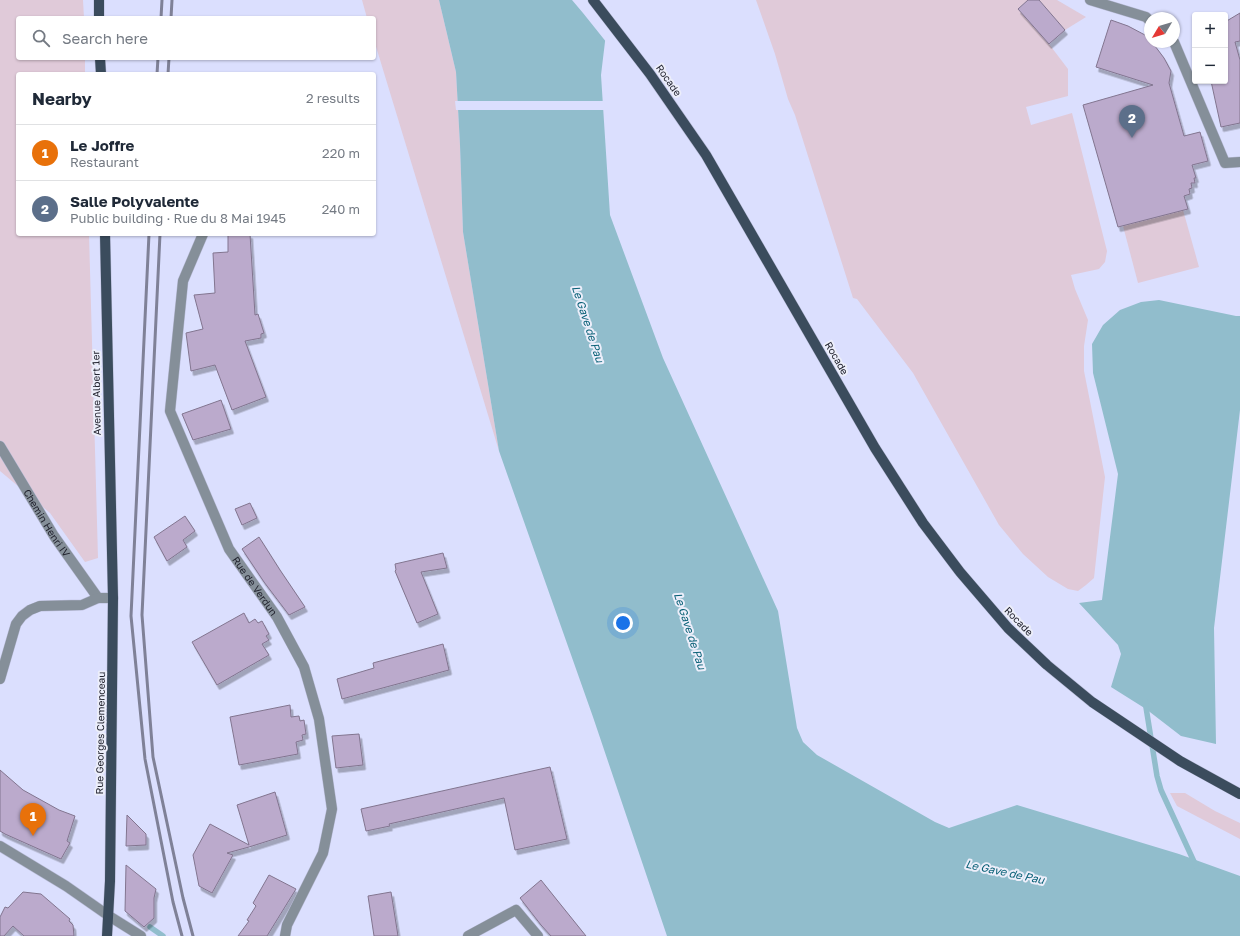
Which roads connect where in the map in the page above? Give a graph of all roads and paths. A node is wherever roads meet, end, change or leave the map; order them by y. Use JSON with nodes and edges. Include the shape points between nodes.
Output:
{"nodes":[{"id":1,"x":99,"y":0,"type":"edge"},
{"id":2,"x":593,"y":0,"type":"edge"},
{"id":3,"x":1090,"y":0,"type":"edge"},
{"id":4,"x":99,"y":16,"type":"edge"},
{"id":5,"x":1144,"y":16,"type":"edge"},
{"id":6,"x":1177,"y":48,"type":"edge"},
{"id":7,"x":100,"y":60,"type":"edge"},
{"id":8,"x":101,"y":72,"type":"edge"},
{"id":9,"x":1240,"y":162,"type":"edge"},
{"id":10,"x":105,"y":236,"type":"edge"},
{"id":11,"x":202,"y":236,"type":"edge"},
{"id":12,"x":0,"y":446,"type":"edge"},
{"id":13,"x":112,"y":550,"type":"joint"},
{"id":14,"x":98,"y":598,"type":"junction"},
{"id":15,"x":113,"y":598,"type":"junction"},
{"id":16,"x":0,"y":678,"type":"edge"},
{"id":17,"x":1240,"y":794,"type":"edge"},
{"id":18,"x":0,"y":846,"type":"edge"},
{"id":19,"x":109,"y":916,"type":"junction"},
{"id":20,"x":107,"y":936,"type":"edge"},
{"id":21,"x":141,"y":936,"type":"edge"},
{"id":22,"x":284,"y":936,"type":"edge"},
{"id":23,"x":468,"y":936,"type":"edge"},
{"id":24,"x":538,"y":936,"type":"edge"}],
"edges":[{"from":1,"to":4,"type":"main road"},
{"from":2,"to":17,"type":"main road","name":"Rocade","via":[[650,74],[706,154],[871,441],[923,524],[960,572],[1008,628],[1092,702],[1180,761]]},
{"from":3,"to":5,"type":"street"},
{"from":6,"to":9,"type":"street","via":[[1225,163]]},
{"from":7,"to":8,"type":"main road"},
{"from":10,"to":13,"type":"main road","name":"Avenue Albert 1er"},
{"from":11,"to":22,"type":"street","name":"Rue de Verdun","via":[[183,281],[170,411],[229,550],[277,617],[304,667],[319,719],[332,809],[323,853]]},
{"from":12,"to":14,"type":"street","name":"Chemin Henri IV","via":[[54,536]]},
{"from":13,"to":15,"type":"main road","name":"Rue Georges Clemenceau"},
{"from":14,"to":15,"type":"street"},
{"from":14,"to":16,"type":"street","via":[[82,604],[40,606],[22,616],[16,624]]},
{"from":15,"to":19,"type":"main road","name":"Rue Georges Clemenceau"},
{"from":18,"to":19,"type":"street","via":[[66,886]]},
{"from":19,"to":20,"type":"main road","name":"Rue Georges Clemenceau"},
{"from":19,"to":21,"type":"street"},
{"from":23,"to":24,"type":"street","via":[[516,910]]}]}
